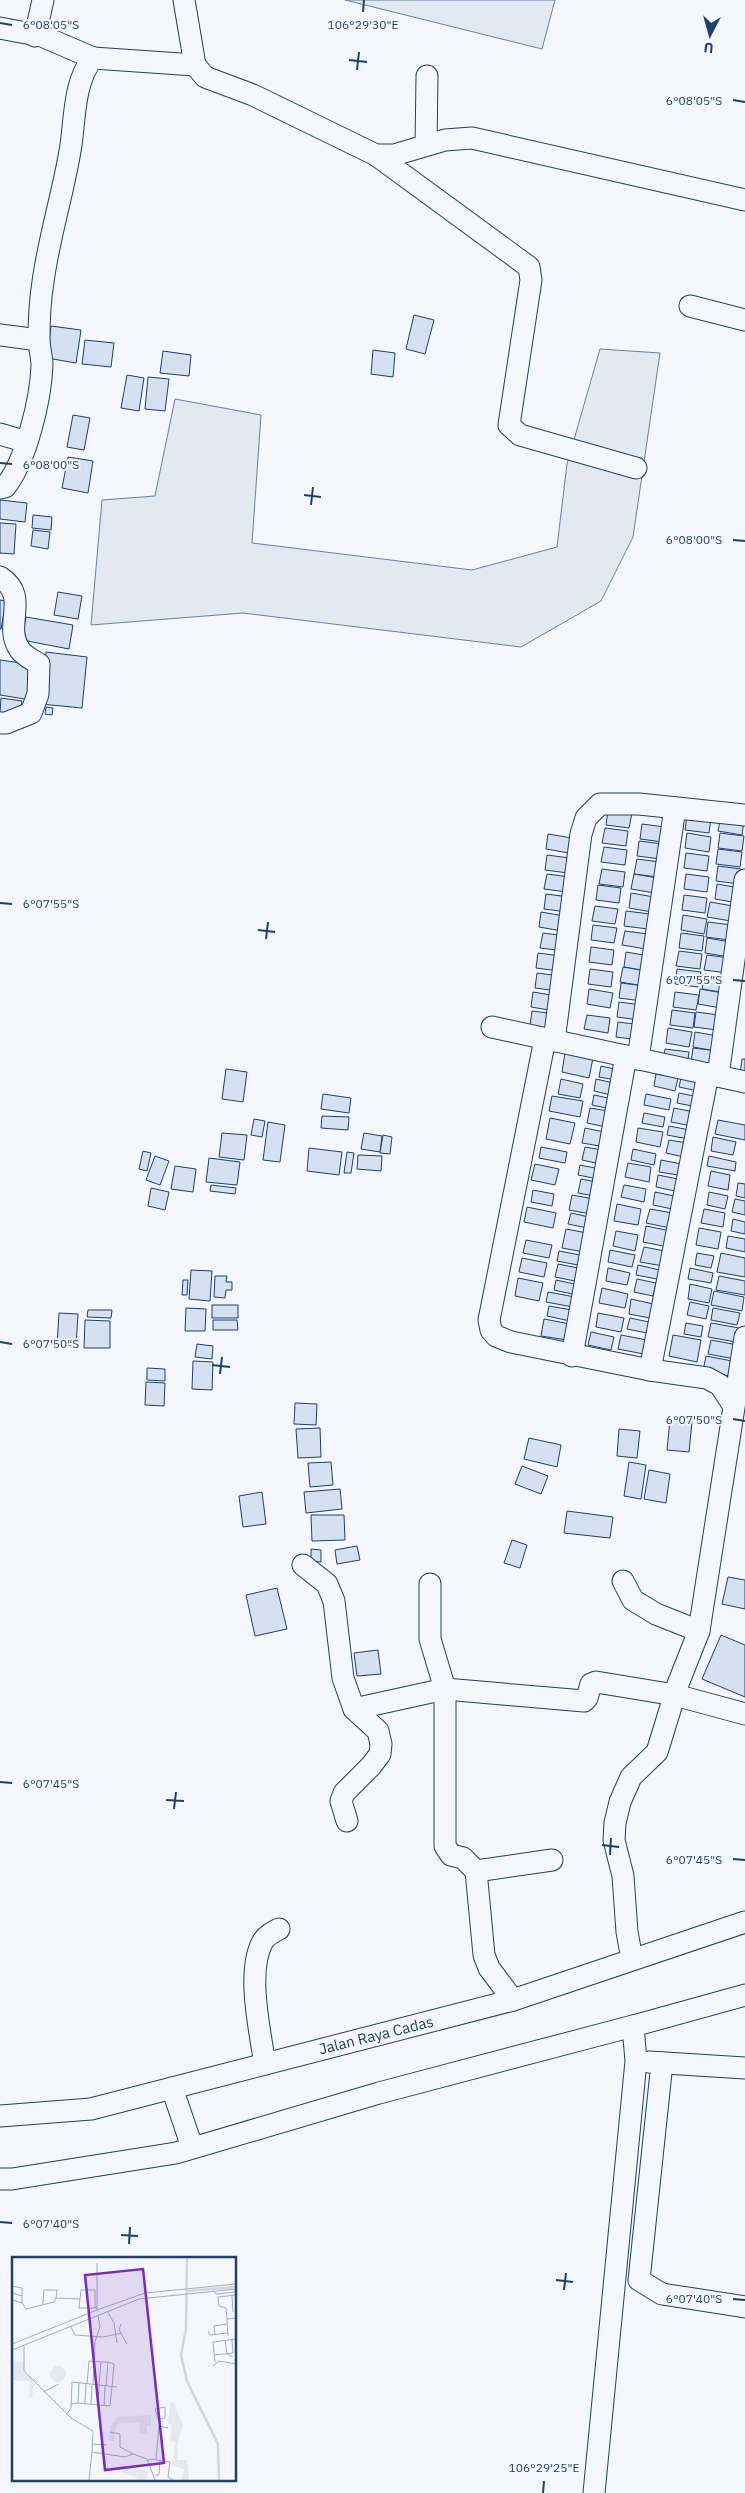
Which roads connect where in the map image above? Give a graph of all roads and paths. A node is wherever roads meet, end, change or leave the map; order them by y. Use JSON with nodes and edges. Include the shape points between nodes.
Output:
{"nodes":[{"id":1,"x":42,"y":0,"type":"edge"},
{"id":2,"x":184,"y":0,"type":"edge"},
{"id":3,"x":0,"y":28,"type":"edge"},
{"id":4,"x":36,"y":36,"type":"junction"},
{"id":5,"x":93,"y":58,"type":"junction"},
{"id":6,"x":195,"y":65,"type":"junction"},
{"id":7,"x":427,"y":76,"type":"dead end"},
{"id":8,"x":426,"y":145,"type":"junction"},
{"id":9,"x":376,"y":155,"type":"junction"},
{"id":10,"x":745,"y":200,"type":"edge"},
{"id":11,"x":690,"y":306,"type":"dead end"},
{"id":12,"x":745,"y":320,"type":"edge"},
{"id":13,"x":0,"y":335,"type":"edge"},
{"id":14,"x":39,"y":340,"type":"junction"},
{"id":15,"x":0,"y":434,"type":"edge"},
{"id":16,"x":27,"y":442,"type":"junction"},
{"id":17,"x":636,"y":468,"type":"dead end"},
{"id":18,"x":0,"y":488,"type":"edge"},
{"id":19,"x":0,"y":576,"type":"edge"},
{"id":20,"x":0,"y":723,"type":"edge"},
{"id":21,"x":675,"y":808,"type":"junction"},
{"id":22,"x":745,"y":815,"type":"edge"},
{"id":23,"x":745,"y":880,"type":"edge"},
{"id":24,"x":492,"y":1027,"type":"dead end"},
{"id":25,"x":550,"y":1040,"type":"junction"},
{"id":26,"x":632,"y":1057,"type":"junction"},
{"id":27,"x":713,"y":1075,"type":"junction"},
{"id":28,"x":745,"y":1082,"type":"edge"},
{"id":29,"x":745,"y":1337,"type":"edge"},
{"id":30,"x":572,"y":1356,"type":"junction"},
{"id":31,"x":650,"y":1370,"type":"junction"},
{"id":32,"x":739,"y":1406,"type":"edge"},
{"id":33,"x":303,"y":1565,"type":"dead end"},
{"id":34,"x":623,"y":1581,"type":"dead end"},
{"id":35,"x":430,"y":1584,"type":"dead end"},
{"id":36,"x":699,"y":1631,"type":"junction"},
{"id":37,"x":445,"y":1689,"type":"junction"},
{"id":38,"x":675,"y":1695,"type":"junction"},
{"id":39,"x":354,"y":1709,"type":"junction"},
{"id":40,"x":745,"y":1714,"type":"edge"},
{"id":41,"x":348,"y":1821,"type":"dead end"},
{"id":42,"x":552,"y":1860,"type":"dead end"},
{"id":43,"x":476,"y":1871,"type":"junction"},
{"id":44,"x":745,"y":1922,"type":"edge"},
{"id":45,"x":279,"y":1929,"type":"dead end"},
{"id":46,"x":632,"y":1959,"type":"junction"},
{"id":47,"x":745,"y":1995,"type":"edge"},
{"id":48,"x":513,"y":2000,"type":"junction"},
{"id":49,"x":633,"y":2026,"type":"junction"},
{"id":50,"x":636,"y":2061,"type":"junction"},
{"id":51,"x":662,"y":2063,"type":"junction"},
{"id":52,"x":265,"y":2064,"type":"junction"},
{"id":53,"x":745,"y":2068,"type":"edge"},
{"id":54,"x":174,"y":2092,"type":"junction"},
{"id":55,"x":0,"y":2116,"type":"edge"},
{"id":56,"x":192,"y":2142,"type":"junction"},
{"id":57,"x":0,"y":2179,"type":"edge"},
{"id":58,"x":745,"y":2307,"type":"edge"},
{"id":59,"x":594,"y":2493,"type":"edge"}],
"edges":[{"from":1,"to":4,"type":"street"},
{"from":2,"to":6,"type":"street"},
{"from":3,"to":4,"type":"street"},
{"from":4,"to":5,"type":"street"},
{"from":5,"to":6,"type":"street"},
{"from":5,"to":14,"type":"street","via":[[87,65],[80,87],[42,282]]},
{"from":6,"to":9,"type":"street","via":[[205,76],[253,95]]},
{"from":7,"to":8,"type":"street"},
{"from":8,"to":9,"type":"street","via":[[394,155]]},
{"from":8,"to":10,"type":"street","via":[[472,138]]},
{"from":9,"to":17,"type":"street","via":[[529,267],[531,280],[509,425],[512,429],[538,441]]},
{"from":11,"to":12,"type":"street"},
{"from":13,"to":14,"type":"street"},
{"from":14,"to":16,"type":"street","via":[[42,365]]},
{"from":15,"to":16,"type":"street"},
{"from":16,"to":18,"type":"street","via":[[13,478]]},
{"from":19,"to":20,"type":"street","via":[[7,581],[17,603],[12,631],[20,651],[39,664],[38,694],[31,713]]},
{"from":21,"to":22,"type":"street"},
{"from":21,"to":25,"type":"street","via":[[600,804],[586,818]]},
{"from":21,"to":26,"type":"street"},
{"from":23,"to":27,"type":"street"},
{"from":24,"to":25,"type":"street"},
{"from":25,"to":26,"type":"street"},
{"from":25,"to":30,"type":"street","via":[[489,1320],[496,1336]]},
{"from":26,"to":27,"type":"street"},
{"from":26,"to":30,"type":"street"},
{"from":27,"to":28,"type":"street"},
{"from":27,"to":31,"type":"street"},
{"from":29,"to":32,"type":"street"},
{"from":30,"to":31,"type":"street"},
{"from":31,"to":32,"type":"street","via":[[707,1378],[720,1385]]},
{"from":32,"to":36,"type":"street"},
{"from":33,"to":39,"type":"street","via":[[327,1584],[334,1601],[343,1678]]},
{"from":34,"to":36,"type":"street","via":[[633,1600],[656,1614]]},
{"from":35,"to":37,"type":"street","via":[[430,1638]]},
{"from":36,"to":38,"type":"street"},
{"from":37,"to":38,"type":"street","via":[[579,1701],[587,1698],[591,1684],[596,1682]]},
{"from":37,"to":39,"type":"street"},
{"from":37,"to":43,"type":"street","via":[[445,1846],[451,1855],[463,1858]]},
{"from":38,"to":40,"type":"street"},
{"from":38,"to":46,"type":"street","via":[[657,1752],[631,1777],[615,1823],[614,1840],[623,1876]]},
{"from":39,"to":41,"type":"street","via":[[378,1731],[380,1754],[344,1792],[341,1801]]},
{"from":42,"to":43,"type":"street"},
{"from":43,"to":48,"type":"street","via":[[484,1955],[489,1968]]},
{"from":44,"to":46,"type":"street","name":"Jalan Raya Cadas"},
{"from":45,"to":52,"type":"street","via":[[264,1940],[259,1950],[254,1998]]},
{"from":46,"to":48,"type":"street","name":"Jalan Raya Cadas"},
{"from":47,"to":49,"type":"street"},
{"from":48,"to":52,"type":"street","name":"Jalan Raya Cadas"},
{"from":49,"to":50,"type":"street"},
{"from":49,"to":56,"type":"street"},
{"from":50,"to":51,"type":"street"},
{"from":50,"to":59,"type":"street"},
{"from":51,"to":53,"type":"street"},
{"from":51,"to":58,"type":"street","via":[[639,2280],[662,2294]]},
{"from":52,"to":54,"type":"street","name":"Jalan Raya Cadas"},
{"from":54,"to":55,"type":"street","name":"Jalan Raya Cadas","via":[[91,2109]]},
{"from":54,"to":56,"type":"street"},
{"from":56,"to":57,"type":"street","via":[[162,2156]]}]}
